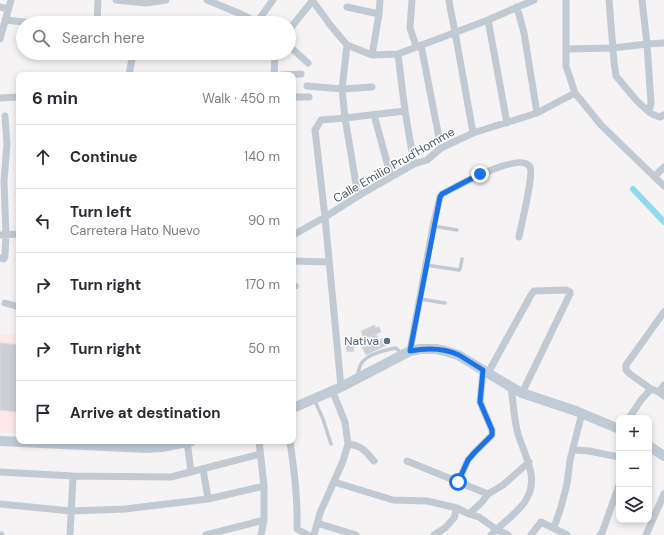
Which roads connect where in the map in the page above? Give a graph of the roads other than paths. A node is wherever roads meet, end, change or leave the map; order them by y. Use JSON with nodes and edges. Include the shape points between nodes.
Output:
{"nodes":[{"id":1,"x":11,"y":0,"type":"edge"},
{"id":2,"x":98,"y":0,"type":"edge"},
{"id":3,"x":117,"y":0,"type":"edge"},
{"id":4,"x":166,"y":0,"type":"edge"},
{"id":5,"x":207,"y":0,"type":"edge"},
{"id":6,"x":271,"y":0,"type":"edge"},
{"id":7,"x":313,"y":0,"type":"edge"},
{"id":8,"x":380,"y":0,"type":"edge"},
{"id":9,"x":412,"y":0,"type":"edge"},
{"id":10,"x":449,"y":0,"type":"edge"},
{"id":11,"x":534,"y":0,"type":"edge"},
{"id":12,"x":566,"y":0,"type":"edge"},
{"id":13,"x":609,"y":0,"type":"edge"},
{"id":14,"x":642,"y":0,"type":"edge"},
{"id":15,"x":0,"y":7,"type":"edge"},
{"id":16,"x":347,"y":7,"type":"dead end"},
{"id":17,"x":518,"y":7,"type":"junction"},
{"id":18,"x":8,"y":9,"type":"junction"},
{"id":19,"x":379,"y":14,"type":"junction"},
{"id":20,"x":97,"y":16,"type":"edge"},
{"id":21,"x":245,"y":16,"type":"edge"},
{"id":22,"x":262,"y":16,"type":"edge"},
{"id":23,"x":5,"y":20,"type":"junction"},
{"id":24,"x":488,"y":20,"type":"junction"},
{"id":25,"x":16,"y":21,"type":"edge"},
{"id":26,"x":296,"y":21,"type":"edge"},
{"id":27,"x":455,"y":32,"type":"junction"},
{"id":28,"x":0,"y":39,"type":"edge"},
{"id":29,"x":664,"y":43,"type":"edge"},
{"id":30,"x":647,"y":44,"type":"junction"},
{"id":31,"x":347,"y":45,"type":"junction"},
{"id":32,"x":419,"y":46,"type":"junction"},
{"id":33,"x":613,"y":48,"type":"junction"},
{"id":34,"x":566,"y":49,"type":"junction"},
{"id":35,"x":296,"y":52,"type":"edge"},
{"id":36,"x":398,"y":54,"type":"junction"},
{"id":37,"x":372,"y":55,"type":"junction"},
{"id":38,"x":132,"y":60,"type":"edge"},
{"id":39,"x":276,"y":60,"type":"edge"},
{"id":40,"x":308,"y":63,"type":"dead end"},
{"id":41,"x":130,"y":72,"type":"edge"},
{"id":42,"x":274,"y":72,"type":"edge"},
{"id":43,"x":296,"y":74,"type":"edge"},
{"id":44,"x":301,"y":74,"type":"dead end"},
{"id":45,"x":307,"y":86,"type":"dead end"},
{"id":46,"x":372,"y":87,"type":"dead end"},
{"id":47,"x":342,"y":89,"type":"junction"},
{"id":48,"x":575,"y":93,"type":"junction"},
{"id":49,"x":16,"y":97,"type":"edge"},
{"id":50,"x":296,"y":97,"type":"edge"},
{"id":51,"x":309,"y":97,"type":"dead end"},
{"id":52,"x":0,"y":98,"type":"edge"},
{"id":53,"x":405,"y":111,"type":"junction"},
{"id":54,"x":649,"y":112,"type":"junction"},
{"id":55,"x":537,"y":113,"type":"junction"},
{"id":56,"x":374,"y":115,"type":"junction"},
{"id":57,"x":664,"y":115,"type":"edge"},
{"id":58,"x":5,"y":116,"type":"dead end"},
{"id":59,"x":345,"y":118,"type":"junction"},
{"id":60,"x":507,"y":123,"type":"junction"},
{"id":61,"x":473,"y":133,"type":"junction"},
{"id":62,"x":441,"y":148,"type":"junction"},
{"id":63,"x":414,"y":164,"type":"junction"},
{"id":64,"x":664,"y":167,"type":"edge"},
{"id":65,"x":655,"y":176,"type":"junction"},
{"id":66,"x":391,"y":177,"type":"junction"},
{"id":67,"x":664,"y":186,"type":"edge"},
{"id":68,"x":358,"y":196,"type":"junction"},
{"id":69,"x":325,"y":217,"type":"junction"},
{"id":70,"x":433,"y":226,"type":"junction"},
{"id":71,"x":457,"y":230,"type":"dead end"},
{"id":72,"x":296,"y":233,"type":"edge"},
{"id":73,"x":16,"y":234,"type":"edge"},
{"id":74,"x":3,"y":235,"type":"edge"},
{"id":75,"x":519,"y":237,"type":"dead end"},
{"id":76,"x":0,"y":258,"type":"edge"},
{"id":77,"x":462,"y":258,"type":"dead end"},
{"id":78,"x":296,"y":261,"type":"edge"},
{"id":79,"x":329,"y":262,"type":"junction"},
{"id":80,"x":426,"y":265,"type":"junction"},
{"id":81,"x":420,"y":299,"type":"junction"},
{"id":82,"x":5,"y":303,"type":"dead end"},
{"id":83,"x":445,"y":303,"type":"dead end"},
{"id":84,"x":16,"y":306,"type":"edge"},
{"id":85,"x":664,"y":312,"type":"edge"},
{"id":86,"x":406,"y":353,"type":"junction"},
{"id":87,"x":485,"y":371,"type":"junction"},
{"id":88,"x":357,"y":379,"type":"junction"},
{"id":89,"x":664,"y":385,"type":"edge"},
{"id":90,"x":511,"y":388,"type":"junction"},
{"id":91,"x":336,"y":389,"type":"junction"},
{"id":92,"x":651,"y":389,"type":"junction"},
{"id":93,"x":522,"y":393,"type":"junction"},
{"id":94,"x":661,"y":394,"type":"edge"},
{"id":95,"x":314,"y":398,"type":"junction"},
{"id":96,"x":296,"y":407,"type":"edge"},
{"id":97,"x":582,"y":413,"type":"junction"},
{"id":98,"x":631,"y":415,"type":"edge"},
{"id":99,"x":616,"y":428,"type":"edge"},
{"id":100,"x":0,"y":441,"type":"edge"},
{"id":101,"x":16,"y":442,"type":"edge"},
{"id":102,"x":86,"y":444,"type":"edge"},
{"id":103,"x":175,"y":444,"type":"edge"},
{"id":104,"x":188,"y":444,"type":"edge"},
{"id":105,"x":259,"y":444,"type":"edge"},
{"id":106,"x":290,"y":444,"type":"edge"},
{"id":107,"x":331,"y":444,"type":"dead end"},
{"id":108,"x":348,"y":444,"type":"junction"},
{"id":109,"x":652,"y":448,"type":"edge"},
{"id":110,"x":573,"y":450,"type":"junction"},
{"id":111,"x":260,"y":454,"type":"junction"},
{"id":112,"x":616,"y":456,"type":"edge"},
{"id":113,"x":664,"y":456,"type":"edge"},
{"id":114,"x":374,"y":461,"type":"dead end"},
{"id":115,"x":407,"y":461,"type":"dead end"},
{"id":116,"x":529,"y":462,"type":"junction"},
{"id":117,"x":203,"y":469,"type":"junction"},
{"id":118,"x":0,"y":472,"type":"edge"},
{"id":119,"x":191,"y":472,"type":"junction"},
{"id":120,"x":73,"y":476,"type":"junction"},
{"id":121,"x":334,"y":482,"type":"junction"},
{"id":122,"x":458,"y":482,"type":"junction"},
{"id":123,"x":264,"y":486,"type":"junction"},
{"id":124,"x":618,"y":487,"type":"edge"},
{"id":125,"x":488,"y":494,"type":"junction"},
{"id":126,"x":664,"y":494,"type":"edge"},
{"id":127,"x":208,"y":499,"type":"junction"},
{"id":128,"x":0,"y":504,"type":"edge"},
{"id":129,"x":457,"y":508,"type":"junction"},
{"id":130,"x":72,"y":511,"type":"junction"},
{"id":131,"x":469,"y":514,"type":"junction"},
{"id":132,"x":264,"y":520,"type":"junction"},
{"id":133,"x":317,"y":523,"type":"junction"},
{"id":134,"x":554,"y":528,"type":"junction"},
{"id":135,"x":496,"y":529,"type":"junction"},
{"id":136,"x":296,"y":532,"type":"edge"},
{"id":137,"x":70,"y":535,"type":"edge"},
{"id":138,"x":206,"y":535,"type":"edge"},
{"id":139,"x":261,"y":535,"type":"edge"},
{"id":140,"x":308,"y":535,"type":"edge"},
{"id":141,"x":314,"y":535,"type":"edge"},
{"id":142,"x":356,"y":535,"type":"edge"},
{"id":143,"x":434,"y":535,"type":"edge"},
{"id":144,"x":491,"y":535,"type":"edge"},
{"id":145,"x":508,"y":535,"type":"edge"},
{"id":146,"x":531,"y":535,"type":"edge"},
{"id":147,"x":568,"y":535,"type":"edge"},
{"id":148,"x":600,"y":535,"type":"edge"},
{"id":149,"x":646,"y":535,"type":"edge"}],
"edges":[{"from":1,"to":18,"type":"street"},
{"from":2,"to":20,"type":"street"},
{"from":3,"to":4,"type":"street","via":[[146,3]]},
{"from":5,"to":21,"type":"street"},
{"from":6,"to":22,"type":"street"},
{"from":7,"to":26,"type":"street"},
{"from":7,"to":31,"type":"street"},
{"from":8,"to":19,"type":"street"},
{"from":9,"to":32,"type":"street","via":[[410,28]]},
{"from":10,"to":27,"type":"street"},
{"from":11,"to":17,"type":"street"},
{"from":12,"to":34,"type":"street"},
{"from":13,"to":33,"type":"street"},
{"from":14,"to":30,"type":"street"},
{"from":15,"to":18,"type":"street"},
{"from":16,"to":19,"type":"street"},
{"from":17,"to":24,"type":"street"},
{"from":17,"to":55,"type":"street"},
{"from":18,"to":23,"type":"street"},
{"from":19,"to":37,"type":"street"},
{"from":23,"to":25,"type":"street"},
{"from":23,"to":28,"type":"street"},
{"from":24,"to":27,"type":"street"},
{"from":24,"to":60,"type":"street"},
{"from":27,"to":32,"type":"street"},
{"from":27,"to":61,"type":"street"},
{"from":29,"to":30,"type":"street"},
{"from":30,"to":33,"type":"street"},
{"from":30,"to":54,"type":"street"},
{"from":31,"to":37,"type":"street"},
{"from":31,"to":47,"type":"street"},
{"from":32,"to":36,"type":"street"},
{"from":32,"to":62,"type":"street"},
{"from":33,"to":34,"type":"street"},
{"from":33,"to":54,"type":"street","via":[[616,76]]},
{"from":34,"to":48,"type":"street","via":[[566,66]]},
{"from":35,"to":40,"type":"street"},
{"from":36,"to":37,"type":"street"},
{"from":36,"to":53,"type":"street"},
{"from":38,"to":41,"type":"street"},
{"from":39,"to":42,"type":"street"},
{"from":43,"to":44,"type":"street"},
{"from":45,"to":47,"type":"street"},
{"from":46,"to":47,"type":"street"},
{"from":47,"to":59,"type":"street"},
{"from":48,"to":55,"type":"street","name":"Calle Emilio Prud'Homme"},
{"from":48,"to":65,"type":"street","via":[[601,125]]},
{"from":49,"to":52,"type":"street"},
{"from":50,"to":51,"type":"street"},
{"from":53,"to":56,"type":"street"},
{"from":53,"to":63,"type":"street"},
{"from":54,"to":57,"type":"street","via":[[660,117]]},
{"from":55,"to":60,"type":"street","name":"Calle Emilio Prud'Homme"},
{"from":56,"to":59,"type":"street"},
{"from":56,"to":66,"type":"street"},
{"from":58,"to":74,"type":"street","via":[[7,144]]},
{"from":59,"to":68,"type":"street"},
{"from":59,"to":69,"type":"street","via":[[321,120],[315,130]]},
{"from":60,"to":61,"type":"street","name":"Calle Emilio Prud'Homme"},
{"from":61,"to":62,"type":"street","name":"Calle Emilio Prud'Homme"},
{"from":62,"to":63,"type":"street","name":"Calle Emilio Prud'Homme","via":[[427,160]]},
{"from":63,"to":66,"type":"street","name":"Calle Emilio Prud'Homme"},
{"from":64,"to":65,"type":"street"},
{"from":65,"to":67,"type":"street"},
{"from":66,"to":68,"type":"street","name":"Calle Emilio Prud'Homme"},
{"from":68,"to":69,"type":"street","name":"Calle Emilio Prud'Homme"},
{"from":69,"to":72,"type":"street","name":"Calle Emilio Prud'Homme"},
{"from":69,"to":79,"type":"street"},
{"from":70,"to":71,"type":"lane"},
{"from":70,"to":75,"type":"street","via":[[442,194],[480,174],[521,162],[530,167],[530,180]]},
{"from":70,"to":80,"type":"street"},
{"from":73,"to":74,"type":"street"},
{"from":74,"to":76,"type":"street","via":[[5,256]]},
{"from":77,"to":80,"type":"lane","via":[[459,270]]},
{"from":78,"to":79,"type":"street"},
{"from":79,"to":91,"type":"street"},
{"from":80,"to":81,"type":"street"},
{"from":81,"to":83,"type":"lane"},
{"from":81,"to":86,"type":"street"},
{"from":82,"to":84,"type":"street"},
{"from":85,"to":92,"type":"street","via":[[626,365],[626,370],[630,374]]},
{"from":86,"to":87,"type":"main road","via":[[420,349],[445,351],[458,355]]},
{"from":86,"to":88,"type":"main road"},
{"from":86,"to":88,"type":"lane","via":[[396,348],[387,349],[365,358],[360,364]]},
{"from":87,"to":90,"type":"main road"},
{"from":87,"to":93,"type":"street","via":[[534,291],[569,291],[570,294]]},
{"from":87,"to":122,"type":"street","via":[[480,402],[492,435],[468,460]]},
{"from":88,"to":91,"type":"main road"},
{"from":89,"to":94,"type":"street"},
{"from":90,"to":93,"type":"main road"},
{"from":90,"to":116,"type":"street","via":[[517,430]]},
{"from":91,"to":95,"type":"main road"},
{"from":91,"to":108,"type":"street"},
{"from":92,"to":94,"type":"street"},
{"from":92,"to":98,"type":"street"},
{"from":93,"to":97,"type":"main road"},
{"from":95,"to":96,"type":"main road"},
{"from":95,"to":107,"type":"lane"},
{"from":97,"to":99,"type":"main road"},
{"from":97,"to":110,"type":"street"},
{"from":100,"to":101,"type":"main road"},
{"from":102,"to":103,"type":"main road","via":[[147,448]]},
{"from":104,"to":119,"type":"street"},
{"from":105,"to":111,"type":"street"},
{"from":106,"to":136,"type":"street","via":[[295,474]]},
{"from":108,"to":114,"type":"street","via":[[363,448]]},
{"from":108,"to":121,"type":"street"},
{"from":109,"to":113,"type":"main road"},
{"from":110,"to":112,"type":"street"},
{"from":110,"to":134,"type":"street","via":[[567,484]]},
{"from":111,"to":117,"type":"street"},
{"from":111,"to":123,"type":"street"},
{"from":115,"to":122,"type":"street"},
{"from":116,"to":125,"type":"street","via":[[503,485]]},
{"from":116,"to":135,"type":"street","via":[[532,483],[528,495],[514,514]]},
{"from":117,"to":119,"type":"street"},
{"from":117,"to":127,"type":"street"},
{"from":118,"to":120,"type":"street"},
{"from":119,"to":120,"type":"street","via":[[171,477]]},
{"from":120,"to":130,"type":"street"},
{"from":121,"to":129,"type":"street","via":[[392,500],[427,502]]},
{"from":121,"to":133,"type":"street"},
{"from":122,"to":125,"type":"street"},
{"from":123,"to":127,"type":"street"},
{"from":123,"to":132,"type":"street"},
{"from":124,"to":148,"type":"street"},
{"from":125,"to":131,"type":"street"},
{"from":126,"to":149,"type":"street"},
{"from":127,"to":130,"type":"street","via":[[125,509]]},
{"from":128,"to":130,"type":"street"},
{"from":129,"to":131,"type":"street"},
{"from":129,"to":143,"type":"street","via":[[454,518]]},
{"from":130,"to":137,"type":"street"},
{"from":131,"to":135,"type":"street","via":[[479,517]]},
{"from":132,"to":138,"type":"street"},
{"from":132,"to":139,"type":"street"},
{"from":133,"to":141,"type":"street"},
{"from":133,"to":142,"type":"street"},
{"from":134,"to":146,"type":"street","via":[[541,522]]},
{"from":134,"to":147,"type":"street"},
{"from":135,"to":144,"type":"street"},
{"from":135,"to":145,"type":"street"},
{"from":136,"to":140,"type":"street"}]}
